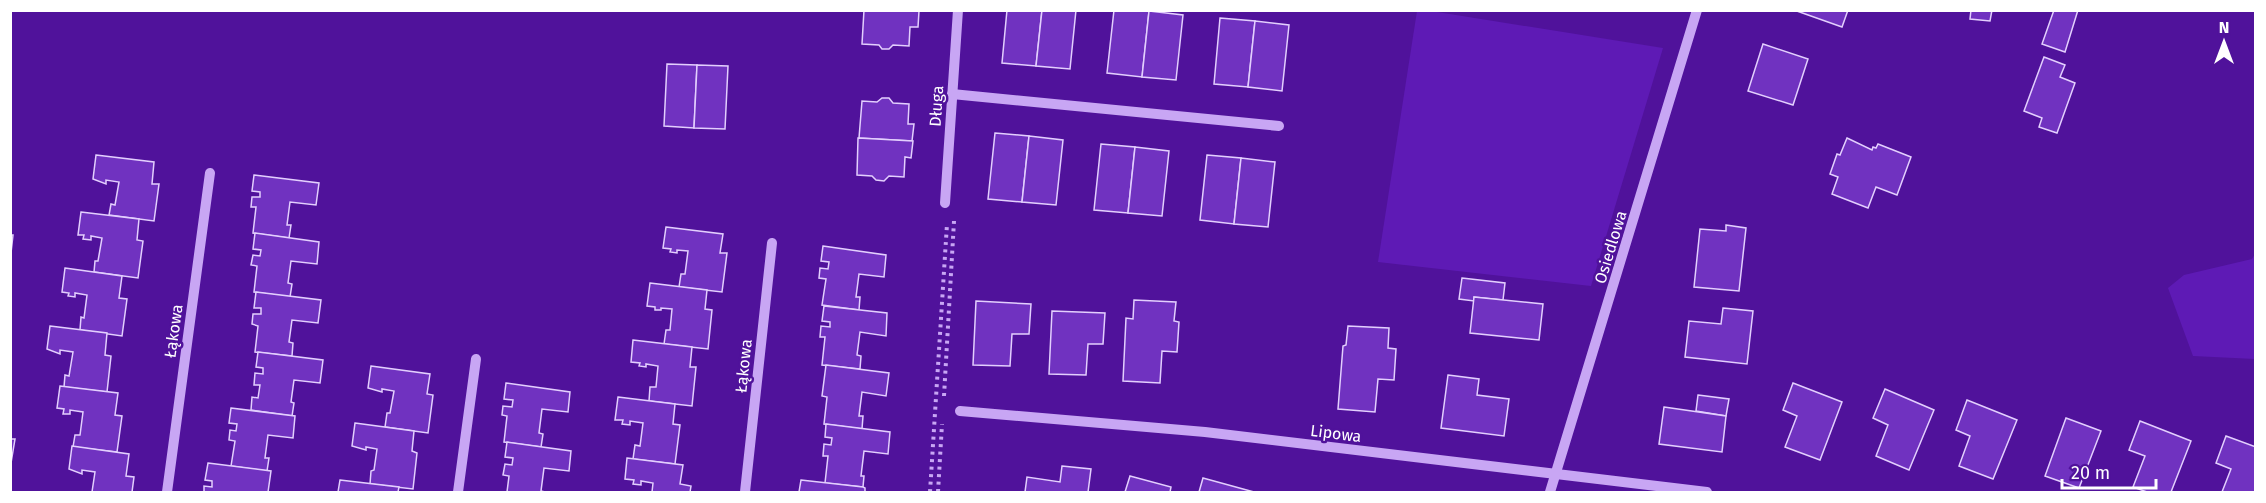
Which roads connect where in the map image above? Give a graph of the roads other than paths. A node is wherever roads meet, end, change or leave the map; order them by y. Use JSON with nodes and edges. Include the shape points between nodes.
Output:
{"nodes":[{"id":1,"x":958,"y":10,"type":"edge"},
{"id":2,"x":1697,"y":10,"type":"edge"},
{"id":3,"x":952,"y":94,"type":"junction"},
{"id":4,"x":1279,"y":126,"type":"dead end"},
{"id":5,"x":210,"y":173,"type":"dead end"},
{"id":6,"x":945,"y":203,"type":"road end"},
{"id":7,"x":771,"y":243,"type":"dead end"},
{"id":8,"x":476,"y":359,"type":"dead end"},
{"id":9,"x":960,"y":411,"type":"dead end"},
{"id":10,"x":1555,"y":474,"type":"junction"},
{"id":11,"x":167,"y":492,"type":"edge"},
{"id":12,"x":458,"y":492,"type":"edge"},
{"id":13,"x":745,"y":492,"type":"edge"},
{"id":14,"x":1550,"y":492,"type":"edge"},
{"id":15,"x":1707,"y":492,"type":"edge"}],
"edges":[{"from":1,"to":3,"type":"street","name":"Długa"},
{"from":2,"to":10,"type":"street","name":"Osiedlowa"},
{"from":3,"to":4,"type":"street"},
{"from":3,"to":6,"type":"street","name":"Długa"},
{"from":5,"to":11,"type":"street","name":"Łąkowa"},
{"from":7,"to":13,"type":"street","name":"Łąkowa"},
{"from":8,"to":12,"type":"street"},
{"from":9,"to":10,"type":"street","name":"Lipowa","via":[[1204,432]]},
{"from":10,"to":14,"type":"street","name":"Osiedlowa"},
{"from":10,"to":15,"type":"street","name":"Lipowa"}]}
